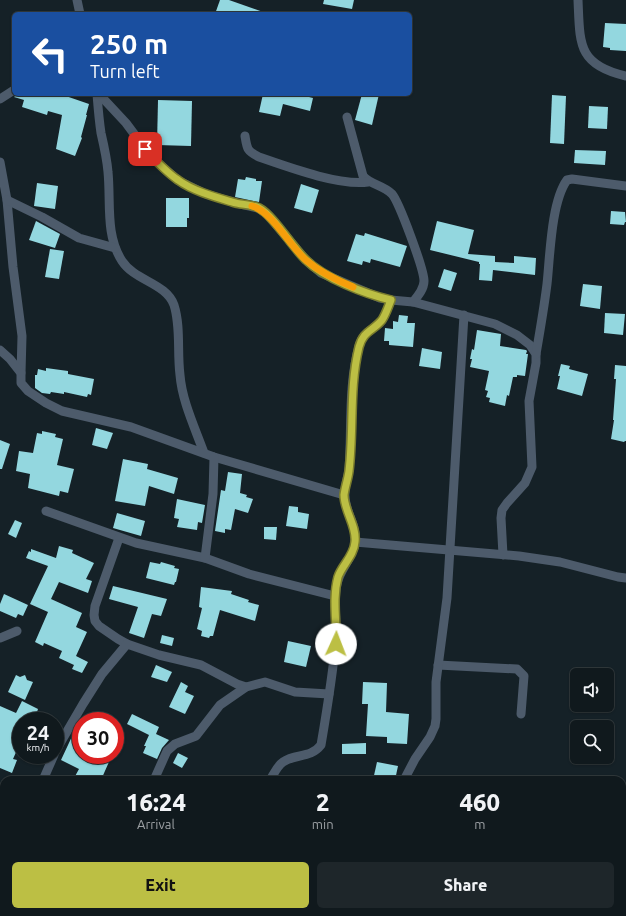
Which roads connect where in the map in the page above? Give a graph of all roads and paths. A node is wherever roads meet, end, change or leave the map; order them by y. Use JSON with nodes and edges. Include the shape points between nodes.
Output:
{"nodes":[{"id":1,"x":77,"y":0,"type":"edge"},
{"id":2,"x":578,"y":0,"type":"edge"},
{"id":3,"x":80,"y":12,"type":"edge"},
{"id":4,"x":626,"y":76,"type":"edge"},
{"id":5,"x":12,"y":91,"type":"edge"},
{"id":6,"x":98,"y":96,"type":"edge"},
{"id":7,"x":100,"y":96,"type":"edge"},
{"id":8,"x":0,"y":99,"type":"edge"},
{"id":9,"x":347,"y":117,"type":"dead end"},
{"id":10,"x":244,"y":136,"type":"dead end"},
{"id":11,"x":0,"y":162,"type":"edge"},
{"id":12,"x":368,"y":182,"type":"junction"},
{"id":13,"x":626,"y":186,"type":"edge"},
{"id":14,"x":7,"y":200,"type":"junction"},
{"id":15,"x":115,"y":248,"type":"junction"},
{"id":16,"x":391,"y":300,"type":"junction"},
{"id":17,"x":413,"y":302,"type":"junction"},
{"id":18,"x":464,"y":315,"type":"junction"},
{"id":19,"x":0,"y":350,"type":"edge"},
{"id":20,"x":536,"y":354,"type":"junction"},
{"id":21,"x":21,"y":373,"type":"junction"},
{"id":22,"x":204,"y":453,"type":"junction"},
{"id":23,"x":214,"y":457,"type":"junction"},
{"id":24,"x":344,"y":495,"type":"junction"},
{"id":25,"x":46,"y":511,"type":"dead end"},
{"id":26,"x":119,"y":538,"type":"junction"},
{"id":27,"x":355,"y":542,"type":"junction"},
{"id":28,"x":449,"y":550,"type":"junction"},
{"id":29,"x":503,"y":555,"type":"junction"},
{"id":30,"x":205,"y":558,"type":"junction"},
{"id":31,"x":626,"y":578,"type":"edge"},
{"id":32,"x":335,"y":596,"type":"junction"},
{"id":33,"x":17,"y":631,"type":"dead end"},
{"id":34,"x":0,"y":638,"type":"edge"},
{"id":35,"x":128,"y":644,"type":"junction"},
{"id":36,"x":438,"y":665,"type":"junction"},
{"id":37,"x":246,"y":687,"type":"junction"},
{"id":38,"x":329,"y":694,"type":"junction"},
{"id":39,"x":521,"y":714,"type":"dead end"},
{"id":40,"x":64,"y":737,"type":"edge"},
{"id":41,"x":50,"y":764,"type":"edge"},
{"id":42,"x":45,"y":776,"type":"edge"},
{"id":43,"x":156,"y":776,"type":"edge"},
{"id":44,"x":273,"y":776,"type":"edge"},
{"id":45,"x":406,"y":776,"type":"edge"}],
"edges":[{"from":1,"to":3,"type":"street"},
{"from":2,"to":4,"type":"street","via":[[582,48],[598,66]]},
{"from":5,"to":8,"type":"street"},
{"from":6,"to":15,"type":"street","via":[[108,171],[111,237]]},
{"from":7,"to":16,"type":"street","via":[[126,123],[152,158],[179,181],[206,194],[258,208],[267,214],[306,260],[321,273],[380,298]]},
{"from":9,"to":12,"type":"street","via":[[360,168]]},
{"from":10,"to":12,"type":"street","via":[[247,149],[259,157],[342,181]]},
{"from":11,"to":14,"type":"street"},
{"from":12,"to":17,"type":"street","via":[[385,188],[398,204],[423,274],[422,289]]},
{"from":13,"to":20,"type":"street","via":[[572,179],[567,180],[562,186],[554,216]]},
{"from":14,"to":15,"type":"street","via":[[79,238]]},
{"from":14,"to":21,"type":"street","via":[[22,336]]},
{"from":15,"to":22,"type":"street","via":[[131,272],[168,294],[174,304],[180,377]]},
{"from":16,"to":17,"type":"street"},
{"from":16,"to":24,"type":"street","via":[[382,320],[362,338],[359,347],[351,395],[349,471]]},
{"from":17,"to":18,"type":"street"},
{"from":18,"to":20,"type":"street","via":[[495,324],[518,335]]},
{"from":18,"to":28,"type":"street"},
{"from":19,"to":21,"type":"street"},
{"from":20,"to":29,"type":"street","via":[[529,401],[532,467],[525,483],[502,510]]},
{"from":21,"to":22,"type":"street","via":[[21,383],[28,391],[62,411],[131,428]]},
{"from":22,"to":23,"type":"street"},
{"from":23,"to":24,"type":"street"},
{"from":23,"to":30,"type":"street","via":[[213,494]]},
{"from":24,"to":27,"type":"street"},
{"from":25,"to":26,"type":"street"},
{"from":26,"to":30,"type":"street"},
{"from":26,"to":35,"type":"street","via":[[94,615],[99,626]]},
{"from":27,"to":28,"type":"street"},
{"from":27,"to":32,"type":"street","via":[[339,575]]},
{"from":28,"to":29,"type":"street"},
{"from":28,"to":36,"type":"street","via":[[447,598]]},
{"from":29,"to":31,"type":"street","via":[[560,562]]},
{"from":30,"to":32,"type":"street","via":[[249,574]]},
{"from":32,"to":38,"type":"street","via":[[337,629]]},
{"from":33,"to":34,"type":"street"},
{"from":35,"to":37,"type":"street","via":[[159,655],[201,665]]},
{"from":35,"to":40,"type":"street","via":[[102,674]]},
{"from":36,"to":39,"type":"street","via":[[517,669],[524,676]]},
{"from":36,"to":45,"type":"street","via":[[435,726]]},
{"from":37,"to":38,"type":"street","via":[[265,682],[295,692]]},
{"from":37,"to":43,"type":"street","via":[[220,704],[196,736],[170,747]]},
{"from":38,"to":44,"type":"street","via":[[321,745],[317,751],[289,759],[282,763]]},
{"from":41,"to":42,"type":"street"}]}
